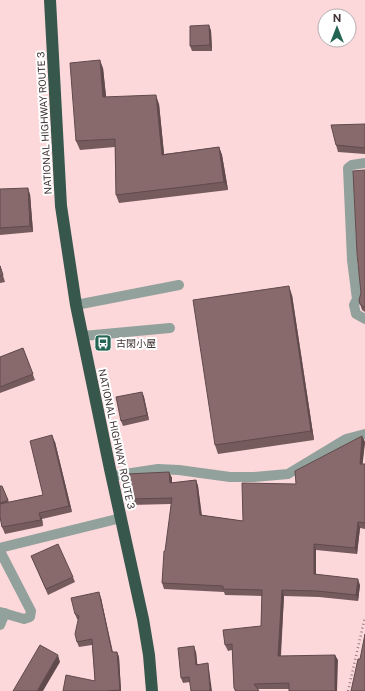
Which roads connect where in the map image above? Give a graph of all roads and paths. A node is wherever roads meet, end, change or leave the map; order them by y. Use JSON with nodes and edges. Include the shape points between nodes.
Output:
{"nodes":[{"id":1,"x":50,"y":0,"type":"edge"},
{"id":2,"x":365,"y":163,"type":"edge"},
{"id":3,"x":179,"y":285,"type":"dead end"},
{"id":4,"x":76,"y":305,"type":"junction"},
{"id":5,"x":365,"y":320,"type":"edge"},
{"id":6,"x":170,"y":328,"type":"dead end"},
{"id":7,"x":83,"y":336,"type":"junction"},
{"id":8,"x":365,"y":434,"type":"edge"},
{"id":9,"x":112,"y":476,"type":"junction"},
{"id":10,"x":121,"y":518,"type":"junction"},
{"id":11,"x":0,"y":548,"type":"edge"},
{"id":12,"x":0,"y":551,"type":"edge"},
{"id":13,"x":3,"y":612,"type":"edge"},
{"id":14,"x":365,"y":617,"type":"edge"},
{"id":15,"x":0,"y":625,"type":"edge"},
{"id":16,"x":152,"y":691,"type":"edge"},
{"id":17,"x":348,"y":691,"type":"edge"}],
"edges":[{"from":1,"to":4,"type":"highway","name":"NATIONAL HIGHWAY ROUTE 3","via":[[60,206]]},
{"from":2,"to":5,"type":"street","via":[[348,168],[352,260],[358,299],[354,305],[356,314]]},
{"from":3,"to":4,"type":"street"},
{"from":4,"to":7,"type":"highway","name":"NATIONAL HIGHWAY ROUTE 3"},
{"from":6,"to":7,"type":"street"},
{"from":7,"to":9,"type":"highway","name":"NATIONAL HIGHWAY ROUTE 3"},
{"from":8,"to":9,"type":"street","via":[[346,439],[288,474],[230,477],[158,469]]},
{"from":9,"to":10,"type":"highway","name":"NATIONAL HIGHWAY ROUTE 3"},
{"from":10,"to":11,"type":"street"},
{"from":10,"to":16,"type":"highway","name":"NATIONAL HIGHWAY ROUTE 3","via":[[143,619]]},
{"from":12,"to":13,"type":"street","via":[[31,611],[30,617],[24,619]]},
{"from":13,"to":15,"type":"street"},
{"from":14,"to":17,"type":"path"}]}
